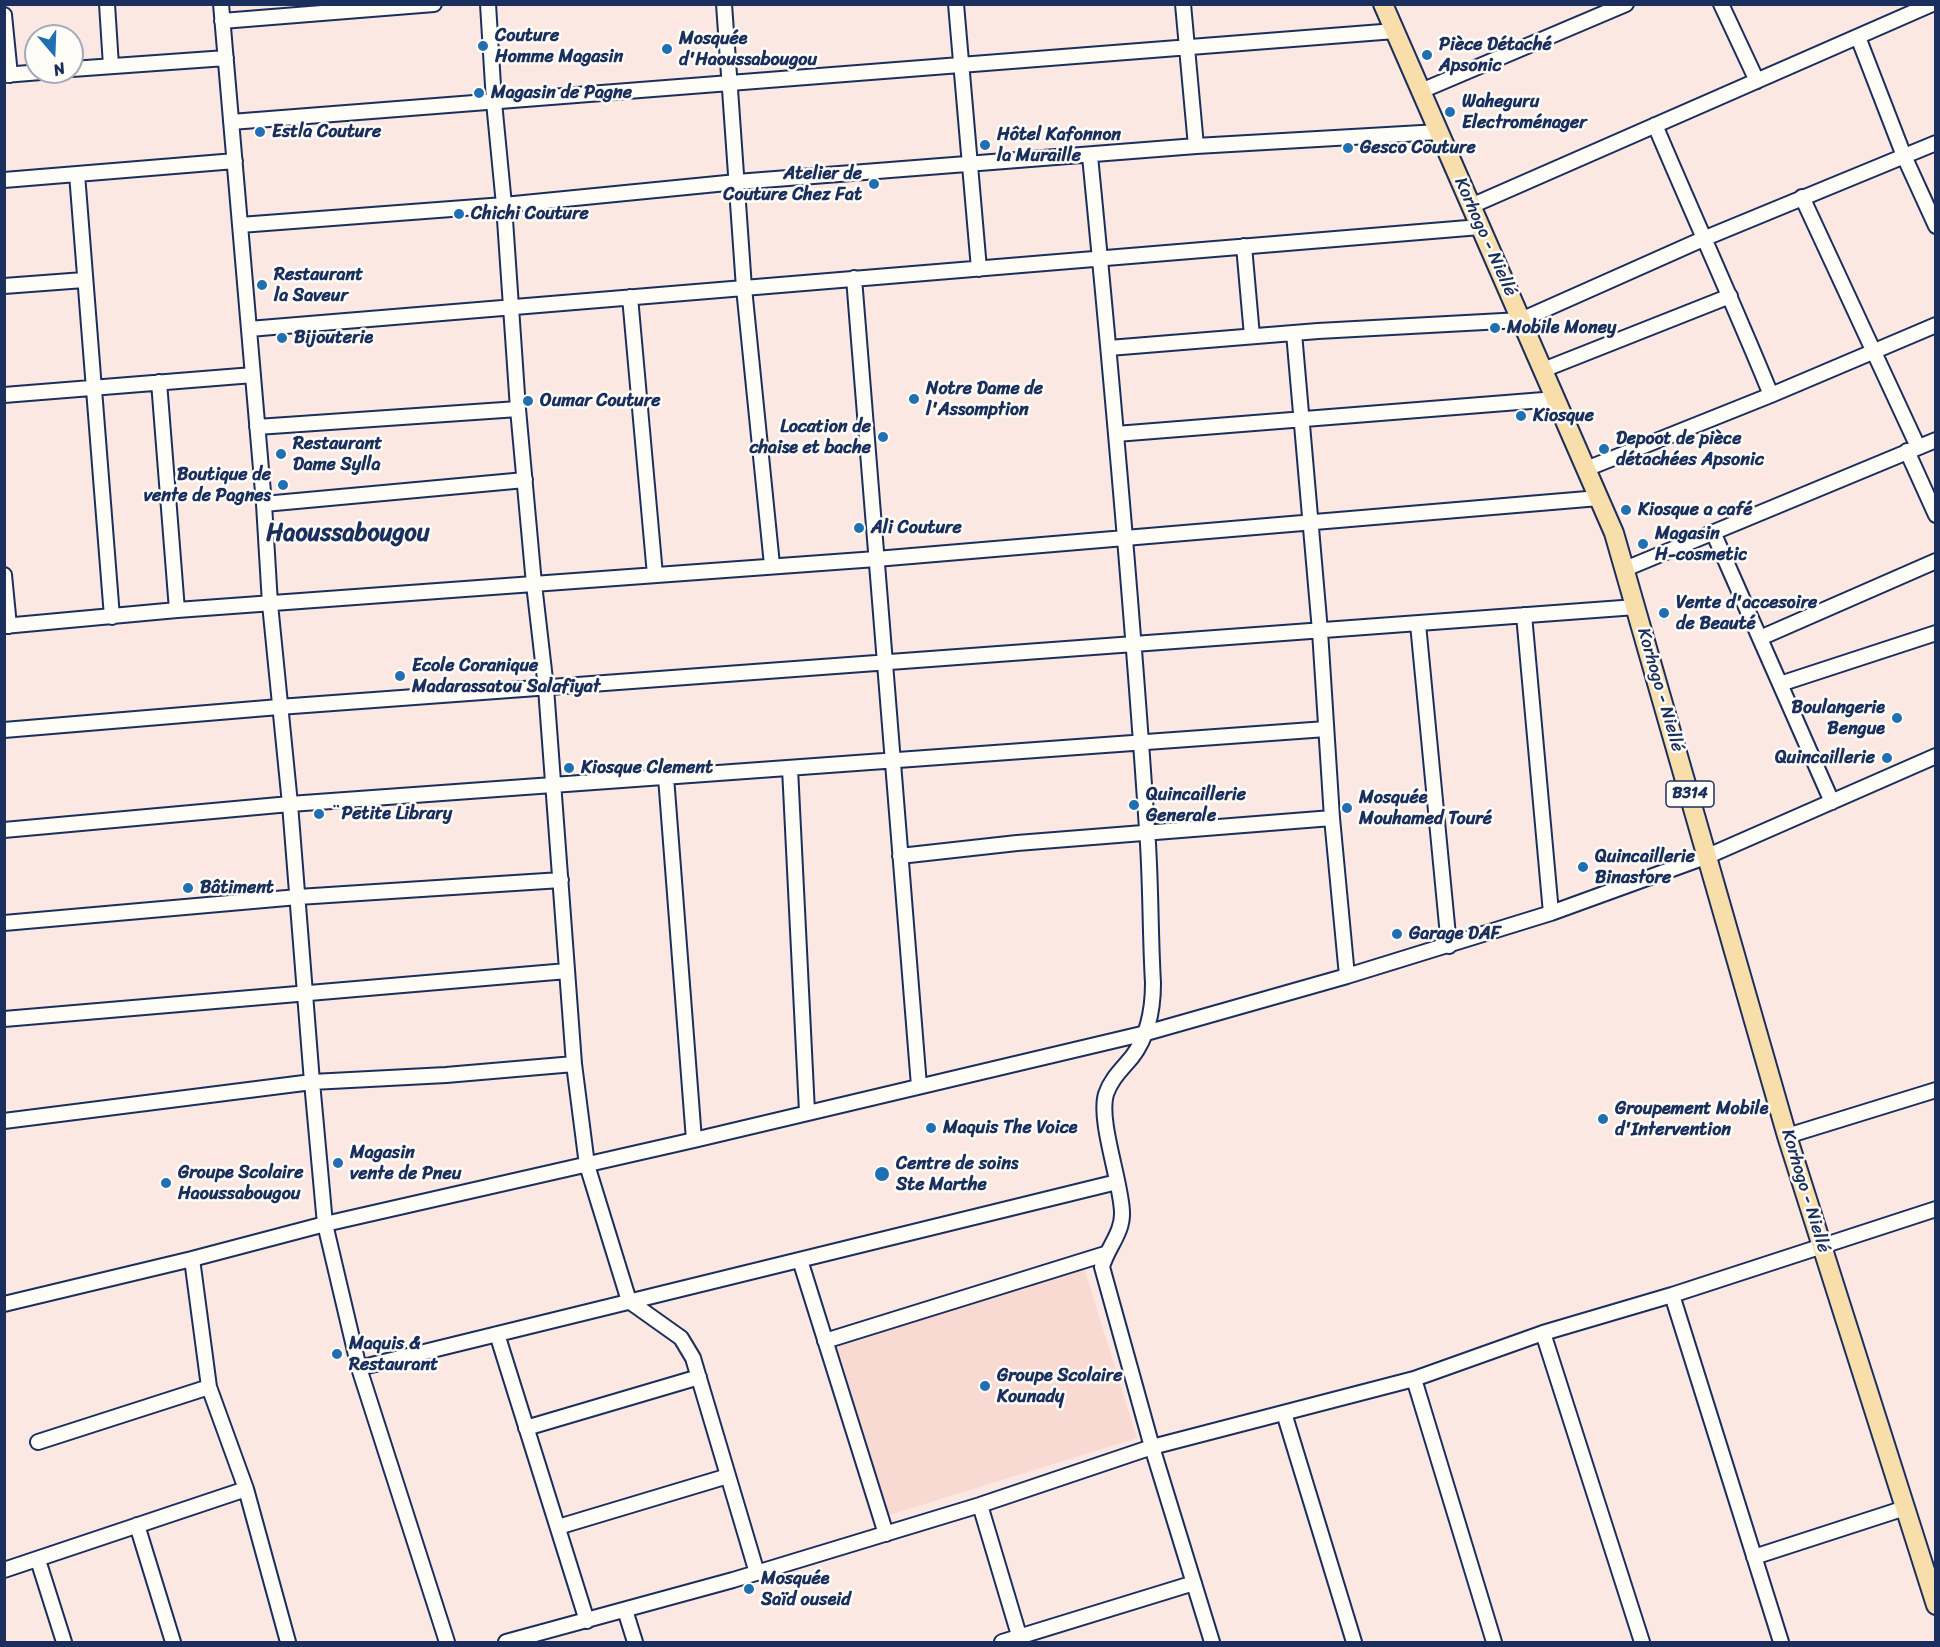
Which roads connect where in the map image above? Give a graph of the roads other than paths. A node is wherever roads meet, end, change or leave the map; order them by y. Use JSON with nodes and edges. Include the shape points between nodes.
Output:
{"nodes":[{"id":1,"x":107,"y":4,"type":"edge"},
{"id":2,"x":221,"y":4,"type":"edge"},
{"id":3,"x":434,"y":4,"type":"edge"},
{"id":4,"x":488,"y":4,"type":"edge"},
{"id":5,"x":724,"y":4,"type":"edge"},
{"id":6,"x":957,"y":4,"type":"edge"},
{"id":7,"x":1183,"y":4,"type":"edge"},
{"id":8,"x":1383,"y":4,"type":"edge"},
{"id":9,"x":1626,"y":4,"type":"edge"},
{"id":10,"x":1721,"y":4,"type":"edge"},
{"id":11,"x":1932,"y":4,"type":"edge"},
{"id":12,"x":4,"y":15,"type":"edge"},
{"id":13,"x":222,"y":21,"type":"junction"},
{"id":14,"x":1395,"y":31,"type":"junction"},
{"id":15,"x":1858,"y":37,"type":"junction"},
{"id":16,"x":1187,"y":48,"type":"junction"},
{"id":17,"x":226,"y":58,"type":"junction"},
{"id":18,"x":111,"y":66,"type":"junction"},
{"id":19,"x":961,"y":66,"type":"junction"},
{"id":20,"x":84,"y":68,"type":"edge"},
{"id":21,"x":24,"y":74,"type":"edge"},
{"id":22,"x":7,"y":75,"type":"edge"},
{"id":23,"x":1757,"y":81,"type":"junction"},
{"id":24,"x":730,"y":85,"type":"junction"},
{"id":25,"x":1421,"y":91,"type":"junction"},
{"id":26,"x":494,"y":102,"type":"junction"},
{"id":27,"x":231,"y":122,"type":"junction"},
{"id":28,"x":1655,"y":125,"type":"junction"},
{"id":29,"x":1439,"y":132,"type":"junction"},
{"id":30,"x":1935,"y":143,"type":"edge"},
{"id":31,"x":1196,"y":146,"type":"junction"},
{"id":32,"x":1090,"y":156,"type":"junction"},
{"id":33,"x":1904,"y":156,"type":"junction"},
{"id":34,"x":235,"y":161,"type":"junction"},
{"id":35,"x":970,"y":164,"type":"junction"},
{"id":36,"x":77,"y":174,"type":"junction"},
{"id":37,"x":4,"y":180,"type":"edge"},
{"id":38,"x":737,"y":182,"type":"junction"},
{"id":39,"x":1802,"y":197,"type":"junction"},
{"id":40,"x":504,"y":205,"type":"junction"},
{"id":41,"x":1471,"y":206,"type":"junction"},
{"id":42,"x":240,"y":225,"type":"junction"},
{"id":43,"x":1935,"y":226,"type":"edge"},
{"id":44,"x":1480,"y":227,"type":"junction"},
{"id":45,"x":1703,"y":239,"type":"junction"},
{"id":46,"x":1244,"y":246,"type":"junction"},
{"id":47,"x":1100,"y":258,"type":"junction"},
{"id":48,"x":979,"y":269,"type":"junction"},
{"id":49,"x":854,"y":279,"type":"junction"},
{"id":50,"x":84,"y":280,"type":"junction"},
{"id":51,"x":4,"y":286,"type":"edge"},
{"id":52,"x":744,"y":288,"type":"junction"},
{"id":53,"x":1730,"y":296,"type":"junction"},
{"id":54,"x":630,"y":297,"type":"junction"},
{"id":55,"x":511,"y":307,"type":"junction"},
{"id":56,"x":1521,"y":320,"type":"junction"},
{"id":57,"x":1935,"y":326,"type":"edge"},
{"id":58,"x":249,"y":328,"type":"junction"},
{"id":59,"x":1294,"y":333,"type":"junction"},
{"id":60,"x":1252,"y":336,"type":"junction"},
{"id":61,"x":1109,"y":348,"type":"junction"},
{"id":62,"x":1874,"y":351,"type":"junction"},
{"id":63,"x":1543,"y":370,"type":"junction"},
{"id":64,"x":253,"y":375,"type":"junction"},
{"id":65,"x":159,"y":382,"type":"junction"},
{"id":66,"x":93,"y":387,"type":"junction"},
{"id":67,"x":4,"y":394,"type":"edge"},
{"id":68,"x":1771,"y":395,"type":"junction"},
{"id":69,"x":1556,"y":399,"type":"junction"},
{"id":70,"x":518,"y":409,"type":"junction"},
{"id":71,"x":1300,"y":419,"type":"junction"},
{"id":72,"x":257,"y":428,"type":"junction"},
{"id":73,"x":1116,"y":434,"type":"junction"},
{"id":74,"x":1935,"y":440,"type":"edge"},
{"id":75,"x":1913,"y":449,"type":"junction"},
{"id":76,"x":1587,"y":469,"type":"junction"},
{"id":77,"x":525,"y":480,"type":"junction"},
{"id":78,"x":1599,"y":498,"type":"junction"},
{"id":79,"x":264,"y":504,"type":"junction"},
{"id":80,"x":1935,"y":515,"type":"edge"},
{"id":81,"x":1311,"y":522,"type":"junction"},
{"id":82,"x":1713,"y":532,"type":"junction"},
{"id":83,"x":1124,"y":538,"type":"junction"},
{"id":84,"x":876,"y":559,"type":"junction"},
{"id":85,"x":1935,"y":561,"type":"edge"},
{"id":86,"x":772,"y":565,"type":"junction"},
{"id":87,"x":1625,"y":569,"type":"junction"},
{"id":88,"x":4,"y":575,"type":"edge"},
{"id":89,"x":655,"y":575,"type":"junction"},
{"id":90,"x":534,"y":585,"type":"junction"},
{"id":91,"x":270,"y":604,"type":"junction"},
{"id":92,"x":1636,"y":607,"type":"junction"},
{"id":93,"x":177,"y":610,"type":"junction"},
{"id":94,"x":1524,"y":615,"type":"junction"},
{"id":95,"x":112,"y":617,"type":"junction"},
{"id":96,"x":1418,"y":624,"type":"junction"},
{"id":97,"x":7,"y":626,"type":"edge"},
{"id":98,"x":1320,"y":631,"type":"junction"},
{"id":99,"x":1935,"y":633,"type":"edge"},
{"id":100,"x":1760,"y":638,"type":"junction"},
{"id":101,"x":1133,"y":645,"type":"junction"},
{"id":102,"x":884,"y":663,"type":"junction"},
{"id":103,"x":1780,"y":684,"type":"junction"},
{"id":104,"x":546,"y":688,"type":"junction"},
{"id":105,"x":279,"y":707,"type":"junction"},
{"id":106,"x":1326,"y":729,"type":"junction"},
{"id":107,"x":4,"y":730,"type":"edge"},
{"id":108,"x":1141,"y":741,"type":"junction"},
{"id":109,"x":1935,"y":756,"type":"edge"},
{"id":110,"x":892,"y":760,"type":"junction"},
{"id":111,"x":789,"y":768,"type":"junction"},
{"id":112,"x":666,"y":777,"type":"junction"},
{"id":113,"x":552,"y":785,"type":"junction"},
{"id":114,"x":1832,"y":802,"type":"junction"},
{"id":115,"x":290,"y":804,"type":"junction"},
{"id":116,"x":1332,"y":818,"type":"junction"},
{"id":117,"x":4,"y":830,"type":"edge"},
{"id":118,"x":1148,"y":832,"type":"junction"},
{"id":119,"x":900,"y":856,"type":"junction"},
{"id":120,"x":1708,"y":856,"type":"junction"},
{"id":121,"x":561,"y":880,"type":"junction"},
{"id":122,"x":298,"y":897,"type":"junction"},
{"id":123,"x":1551,"y":913,"type":"junction"},
{"id":124,"x":4,"y":923,"type":"edge"},
{"id":125,"x":1449,"y":946,"type":"junction"},
{"id":126,"x":567,"y":971,"type":"junction"},
{"id":127,"x":1347,"y":976,"type":"junction"},
{"id":128,"x":306,"y":993,"type":"junction"},
{"id":129,"x":4,"y":1019,"type":"edge"},
{"id":130,"x":1146,"y":1033,"type":"junction"},
{"id":131,"x":574,"y":1064,"type":"junction"},
{"id":132,"x":312,"y":1082,"type":"junction"},
{"id":133,"x":919,"y":1086,"type":"junction"},
{"id":134,"x":1935,"y":1090,"type":"edge"},
{"id":135,"x":807,"y":1112,"type":"junction"},
{"id":136,"x":4,"y":1120,"type":"edge"},
{"id":137,"x":1788,"y":1136,"type":"junction"},
{"id":138,"x":694,"y":1140,"type":"junction"},
{"id":139,"x":587,"y":1165,"type":"junction"},
{"id":140,"x":1117,"y":1182,"type":"junction"},
{"id":141,"x":1935,"y":1209,"type":"edge"},
{"id":142,"x":325,"y":1224,"type":"junction"},
{"id":143,"x":1822,"y":1245,"type":"junction"},
{"id":144,"x":1105,"y":1254,"type":"junction"},
{"id":145,"x":192,"y":1259,"type":"junction"},
{"id":146,"x":801,"y":1260,"type":"junction"},
{"id":147,"x":1672,"y":1295,"type":"junction"},
{"id":148,"x":629,"y":1302,"type":"junction"},
{"id":149,"x":4,"y":1304,"type":"edge"},
{"id":150,"x":1544,"y":1333,"type":"junction"},
{"id":151,"x":497,"y":1334,"type":"junction"},
{"id":152,"x":825,"y":1341,"type":"junction"},
{"id":153,"x":359,"y":1368,"type":"junction"},
{"id":154,"x":699,"y":1377,"type":"junction"},
{"id":155,"x":1414,"y":1379,"type":"junction"},
{"id":156,"x":209,"y":1387,"type":"junction"},
{"id":157,"x":1284,"y":1413,"type":"junction"},
{"id":158,"x":526,"y":1428,"type":"junction"},
{"id":159,"x":38,"y":1442,"type":"dead end"},
{"id":160,"x":1152,"y":1447,"type":"junction"},
{"id":161,"x":728,"y":1476,"type":"junction"},
{"id":162,"x":246,"y":1489,"type":"junction"},
{"id":163,"x":980,"y":1505,"type":"junction"},
{"id":164,"x":1905,"y":1508,"type":"junction"},
{"id":165,"x":137,"y":1525,"type":"junction"},
{"id":166,"x":558,"y":1527,"type":"junction"},
{"id":167,"x":886,"y":1534,"type":"junction"},
{"id":168,"x":1754,"y":1557,"type":"junction"},
{"id":169,"x":38,"y":1560,"type":"junction"},
{"id":170,"x":4,"y":1570,"type":"edge"},
{"id":171,"x":757,"y":1573,"type":"junction"},
{"id":172,"x":1194,"y":1583,"type":"junction"},
{"id":173,"x":1935,"y":1605,"type":"edge"},
{"id":174,"x":625,"y":1610,"type":"junction"},
{"id":175,"x":587,"y":1621,"type":"junction"},
{"id":176,"x":1021,"y":1640,"type":"edge"},
{"id":177,"x":64,"y":1642,"type":"edge"},
{"id":178,"x":173,"y":1642,"type":"edge"},
{"id":179,"x":288,"y":1642,"type":"edge"},
{"id":180,"x":447,"y":1642,"type":"edge"},
{"id":181,"x":506,"y":1642,"type":"edge"},
{"id":182,"x":635,"y":1642,"type":"edge"},
{"id":183,"x":1002,"y":1642,"type":"edge"},
{"id":184,"x":1212,"y":1642,"type":"edge"},
{"id":185,"x":1354,"y":1642,"type":"edge"},
{"id":186,"x":1494,"y":1642,"type":"edge"},
{"id":187,"x":1642,"y":1642,"type":"edge"},
{"id":188,"x":1781,"y":1642,"type":"edge"}],
"edges":[{"from":1,"to":18,"type":"street"},
{"from":2,"to":13,"type":"street"},
{"from":3,"to":13,"type":"street"},
{"from":4,"to":26,"type":"street"},
{"from":5,"to":24,"type":"street"},
{"from":6,"to":19,"type":"street"},
{"from":7,"to":16,"type":"street"},
{"from":8,"to":14,"type":"main road","name":"Korhogo - Niellé","number":"B314"},
{"from":9,"to":25,"type":"street"},
{"from":10,"to":23,"type":"street"},
{"from":11,"to":15,"type":"street"},
{"from":12,"to":22,"type":"street"},
{"from":13,"to":17,"type":"street"},
{"from":14,"to":16,"type":"street"},
{"from":14,"to":25,"type":"main road","name":"Korhogo - Niellé","number":"B314"},
{"from":15,"to":23,"type":"street"},
{"from":15,"to":33,"type":"street"},
{"from":16,"to":19,"type":"street"},
{"from":16,"to":31,"type":"street"},
{"from":17,"to":18,"type":"street"},
{"from":17,"to":27,"type":"street"},
{"from":18,"to":20,"type":"street"},
{"from":19,"to":24,"type":"street"},
{"from":19,"to":35,"type":"street"},
{"from":21,"to":22,"type":"street"},
{"from":23,"to":28,"type":"street"},
{"from":24,"to":26,"type":"street"},
{"from":24,"to":38,"type":"street"},
{"from":25,"to":29,"type":"main road","name":"Korhogo - Niellé","number":"B314"},
{"from":26,"to":27,"type":"street"},
{"from":26,"to":40,"type":"street"},
{"from":27,"to":34,"type":"street"},
{"from":28,"to":41,"type":"street"},
{"from":28,"to":45,"type":"street"},
{"from":29,"to":31,"type":"street"},
{"from":29,"to":41,"type":"main road","name":"Korhogo - Niellé","number":"B314"},
{"from":30,"to":33,"type":"street"},
{"from":31,"to":32,"type":"street"},
{"from":32,"to":35,"type":"street"},
{"from":32,"to":47,"type":"street"},
{"from":33,"to":39,"type":"street"},
{"from":33,"to":43,"type":"street"},
{"from":34,"to":36,"type":"street"},
{"from":34,"to":42,"type":"street"},
{"from":35,"to":38,"type":"street"},
{"from":35,"to":48,"type":"street"},
{"from":36,"to":37,"type":"street"},
{"from":36,"to":50,"type":"street"},
{"from":38,"to":40,"type":"street"},
{"from":38,"to":52,"type":"street"},
{"from":39,"to":45,"type":"street"},
{"from":39,"to":62,"type":"street"},
{"from":40,"to":42,"type":"street"},
{"from":40,"to":55,"type":"street"},
{"from":41,"to":44,"type":"main road","name":"Korhogo - Niellé","number":"B314"},
{"from":42,"to":58,"type":"street"},
{"from":44,"to":46,"type":"street"},
{"from":44,"to":56,"type":"main road","name":"Korhogo - Niellé","number":"B314"},
{"from":45,"to":53,"type":"street"},
{"from":45,"to":56,"type":"street"},
{"from":46,"to":47,"type":"street"},
{"from":46,"to":60,"type":"street"},
{"from":47,"to":48,"type":"street"},
{"from":47,"to":61,"type":"street"},
{"from":48,"to":49,"type":"street"},
{"from":49,"to":52,"type":"street"},
{"from":49,"to":84,"type":"street"},
{"from":50,"to":51,"type":"street"},
{"from":50,"to":66,"type":"street"},
{"from":52,"to":54,"type":"street"},
{"from":52,"to":86,"type":"street"},
{"from":53,"to":63,"type":"street"},
{"from":53,"to":68,"type":"street"},
{"from":54,"to":55,"type":"street"},
{"from":54,"to":89,"type":"street"},
{"from":55,"to":58,"type":"street"},
{"from":55,"to":70,"type":"street"},
{"from":56,"to":59,"type":"street"},
{"from":56,"to":63,"type":"main road","name":"Korhogo - Niellé","number":"B314"},
{"from":57,"to":62,"type":"street"},
{"from":58,"to":64,"type":"street"},
{"from":59,"to":60,"type":"street"},
{"from":59,"to":71,"type":"street"},
{"from":60,"to":61,"type":"street"},
{"from":61,"to":73,"type":"street"},
{"from":62,"to":68,"type":"street"},
{"from":62,"to":75,"type":"street"},
{"from":63,"to":69,"type":"main road","name":"Korhogo - Niellé","number":"B314"},
{"from":64,"to":65,"type":"street"},
{"from":64,"to":72,"type":"street"},
{"from":65,"to":66,"type":"street"},
{"from":65,"to":93,"type":"street"},
{"from":66,"to":67,"type":"street"},
{"from":66,"to":95,"type":"street"},
{"from":68,"to":76,"type":"street"},
{"from":69,"to":71,"type":"street"},
{"from":69,"to":76,"type":"main road","name":"Korhogo - Niellé","number":"B314"},
{"from":70,"to":72,"type":"street"},
{"from":70,"to":77,"type":"street"},
{"from":71,"to":73,"type":"street"},
{"from":71,"to":81,"type":"street"},
{"from":72,"to":79,"type":"street"},
{"from":73,"to":83,"type":"street"},
{"from":74,"to":75,"type":"street"},
{"from":75,"to":80,"type":"street"},
{"from":75,"to":82,"type":"street"},
{"from":76,"to":78,"type":"main road","name":"Korhogo - Niellé","number":"B314"},
{"from":77,"to":79,"type":"street"},
{"from":77,"to":90,"type":"street"},
{"from":78,"to":81,"type":"street"},
{"from":78,"to":87,"type":"main road","name":"Korhogo - Niellé","number":"B314"},
{"from":79,"to":91,"type":"street"},
{"from":81,"to":83,"type":"street"},
{"from":81,"to":98,"type":"street"},
{"from":82,"to":87,"type":"street"},
{"from":82,"to":100,"type":"street"},
{"from":83,"to":84,"type":"street"},
{"from":83,"to":101,"type":"street"},
{"from":84,"to":86,"type":"street"},
{"from":84,"to":102,"type":"street"},
{"from":85,"to":100,"type":"street"},
{"from":86,"to":89,"type":"street"},
{"from":87,"to":92,"type":"main road","name":"Korhogo - Niellé","number":"B314"},
{"from":88,"to":97,"type":"street"},
{"from":89,"to":90,"type":"street"},
{"from":90,"to":91,"type":"street"},
{"from":90,"to":104,"type":"street"},
{"from":91,"to":93,"type":"street"},
{"from":91,"to":105,"type":"street"},
{"from":92,"to":94,"type":"street"},
{"from":92,"to":120,"type":"main road","name":"Korhogo - Niellé","number":"B314"},
{"from":93,"to":95,"type":"street"},
{"from":94,"to":96,"type":"street"},
{"from":94,"to":123,"type":"street"},
{"from":95,"to":97,"type":"street"},
{"from":96,"to":98,"type":"street"},
{"from":96,"to":125,"type":"street"},
{"from":98,"to":101,"type":"street"},
{"from":98,"to":106,"type":"street"},
{"from":99,"to":103,"type":"street"},
{"from":100,"to":103,"type":"street"},
{"from":101,"to":102,"type":"street"},
{"from":101,"to":108,"type":"street"},
{"from":102,"to":104,"type":"street"},
{"from":102,"to":110,"type":"street"},
{"from":103,"to":114,"type":"street"},
{"from":104,"to":105,"type":"street"},
{"from":104,"to":113,"type":"street"},
{"from":105,"to":107,"type":"street"},
{"from":105,"to":115,"type":"street"},
{"from":106,"to":108,"type":"street"},
{"from":106,"to":116,"type":"street"},
{"from":108,"to":110,"type":"street"},
{"from":108,"to":118,"type":"street"},
{"from":109,"to":114,"type":"street"},
{"from":110,"to":111,"type":"street"},
{"from":110,"to":119,"type":"street"},
{"from":111,"to":112,"type":"street"},
{"from":111,"to":135,"type":"street"},
{"from":112,"to":113,"type":"street"},
{"from":112,"to":138,"type":"street"},
{"from":113,"to":115,"type":"street"},
{"from":113,"to":121,"type":"street"},
{"from":114,"to":120,"type":"street"},
{"from":115,"to":117,"type":"street"},
{"from":115,"to":122,"type":"street"},
{"from":116,"to":118,"type":"street"},
{"from":116,"to":127,"type":"street"},
{"from":118,"to":119,"type":"street"},
{"from":118,"to":130,"type":"street","via":[[1153,1008]]},
{"from":119,"to":133,"type":"street"},
{"from":120,"to":123,"type":"street"},
{"from":120,"to":137,"type":"main road","name":"Korhogo - Niellé","number":"B314"},
{"from":121,"to":122,"type":"street"},
{"from":121,"to":126,"type":"street"},
{"from":122,"to":124,"type":"street"},
{"from":122,"to":128,"type":"street"},
{"from":123,"to":125,"type":"street"},
{"from":125,"to":127,"type":"street"},
{"from":126,"to":128,"type":"street"},
{"from":126,"to":131,"type":"street"},
{"from":127,"to":130,"type":"street"},
{"from":128,"to":129,"type":"street"},
{"from":128,"to":132,"type":"street"},
{"from":130,"to":133,"type":"street"},
{"from":130,"to":140,"type":"street","via":[[1112,1079],[1105,1096]]},
{"from":131,"to":132,"type":"street"},
{"from":131,"to":139,"type":"street"},
{"from":132,"to":136,"type":"street"},
{"from":132,"to":142,"type":"street"},
{"from":133,"to":135,"type":"street"},
{"from":134,"to":137,"type":"street"},
{"from":135,"to":138,"type":"street"},
{"from":137,"to":143,"type":"main road","name":"Korhogo - Niellé","number":"B314"},
{"from":138,"to":139,"type":"street"},
{"from":139,"to":142,"type":"street"},
{"from":139,"to":148,"type":"street"},
{"from":140,"to":144,"type":"street","via":[[1123,1213],[1120,1231]]},
{"from":140,"to":146,"type":"street"},
{"from":141,"to":143,"type":"street"},
{"from":142,"to":145,"type":"street"},
{"from":142,"to":153,"type":"street"},
{"from":143,"to":147,"type":"street"},
{"from":143,"to":164,"type":"main road","name":"Korhogo - Niellé","number":"B314"},
{"from":144,"to":152,"type":"street"},
{"from":144,"to":160,"type":"street","via":[[1102,1267]]},
{"from":145,"to":149,"type":"street"},
{"from":145,"to":156,"type":"street"},
{"from":146,"to":148,"type":"street"},
{"from":146,"to":152,"type":"street"},
{"from":147,"to":150,"type":"street"},
{"from":147,"to":168,"type":"street"},
{"from":148,"to":151,"type":"street"},
{"from":148,"to":154,"type":"street","via":[[681,1338]]},
{"from":150,"to":155,"type":"street"},
{"from":150,"to":187,"type":"street"},
{"from":151,"to":153,"type":"street"},
{"from":151,"to":158,"type":"street"},
{"from":152,"to":167,"type":"street"},
{"from":153,"to":180,"type":"street"},
{"from":154,"to":158,"type":"street"},
{"from":154,"to":161,"type":"street"},
{"from":155,"to":157,"type":"street"},
{"from":155,"to":186,"type":"street"},
{"from":156,"to":159,"type":"street"},
{"from":156,"to":162,"type":"street"},
{"from":157,"to":160,"type":"street"},
{"from":157,"to":185,"type":"street"},
{"from":158,"to":166,"type":"street"},
{"from":160,"to":163,"type":"street"},
{"from":160,"to":172,"type":"street"},
{"from":161,"to":166,"type":"street"},
{"from":161,"to":171,"type":"street"},
{"from":162,"to":165,"type":"street"},
{"from":162,"to":179,"type":"street"},
{"from":163,"to":167,"type":"street"},
{"from":163,"to":176,"type":"street"},
{"from":164,"to":168,"type":"street"},
{"from":164,"to":173,"type":"main road","name":"Korhogo - Niellé","number":"B314"},
{"from":165,"to":169,"type":"street"},
{"from":165,"to":178,"type":"street"},
{"from":166,"to":175,"type":"street"},
{"from":167,"to":171,"type":"street"},
{"from":168,"to":188,"type":"street"},
{"from":169,"to":170,"type":"street"},
{"from":169,"to":177,"type":"street"},
{"from":171,"to":174,"type":"street"},
{"from":172,"to":176,"type":"street"},
{"from":172,"to":184,"type":"street"},
{"from":174,"to":175,"type":"street"},
{"from":174,"to":182,"type":"street"},
{"from":175,"to":181,"type":"street"},
{"from":176,"to":183,"type":"street"}]}
